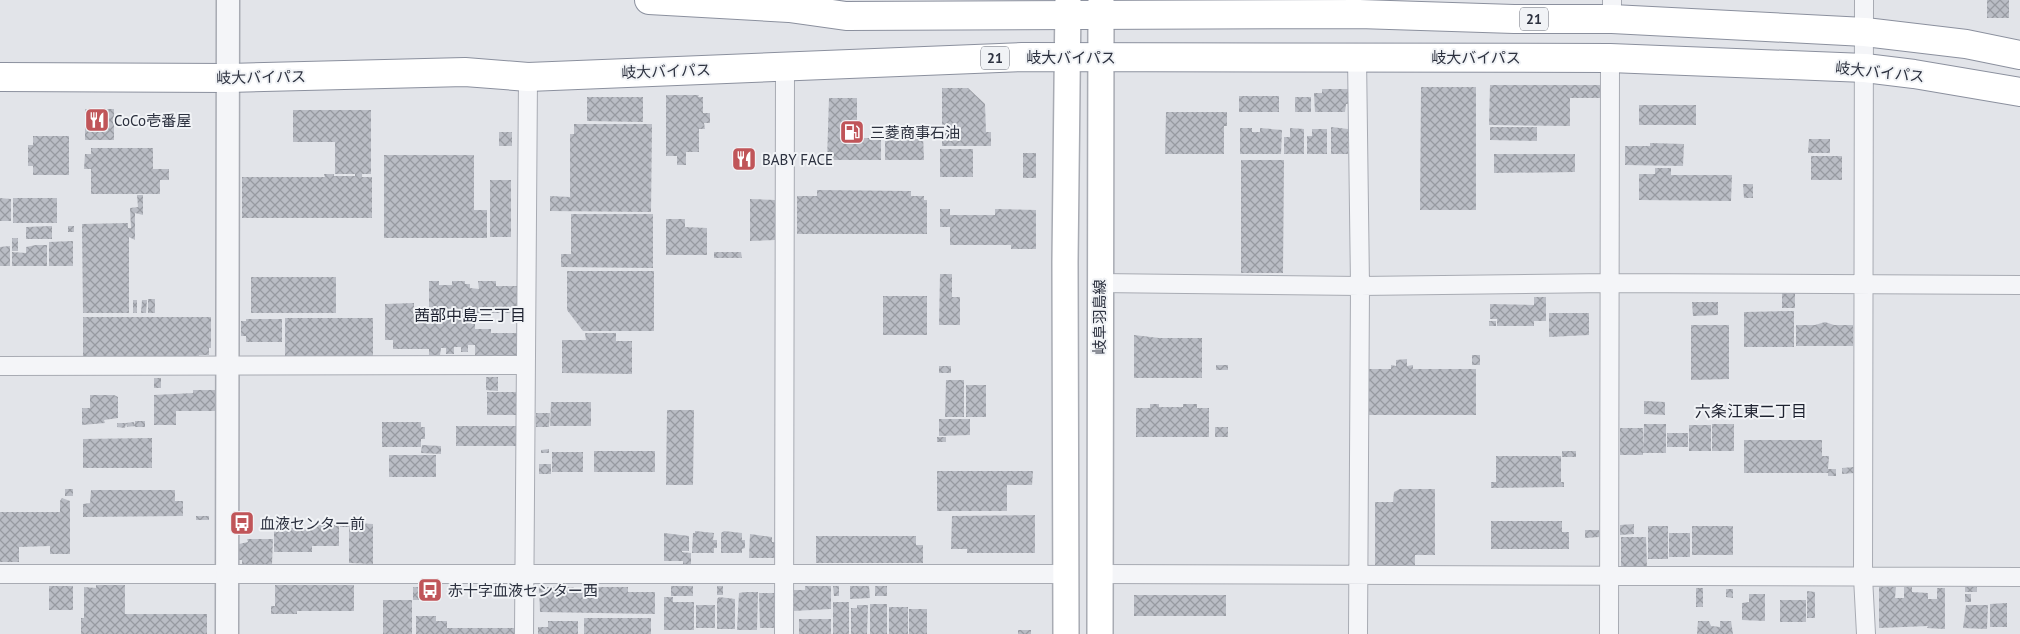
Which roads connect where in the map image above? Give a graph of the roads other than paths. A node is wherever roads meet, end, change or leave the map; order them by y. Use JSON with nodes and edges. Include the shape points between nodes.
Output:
{"nodes":[{"id":1,"x":228,"y":0,"type":"edge"},
{"id":2,"x":649,"y":0,"type":"edge"},
{"id":3,"x":1864,"y":0,"type":"edge"},
{"id":4,"x":789,"y":4,"type":"edge"},
{"id":5,"x":1068,"y":7,"type":"edge"},
{"id":6,"x":1101,"y":7,"type":"edge"},
{"id":7,"x":1359,"y":7,"type":"edge"},
{"id":8,"x":1612,"y":10,"type":"edge"},
{"id":9,"x":1865,"y":32,"type":"junction"},
{"id":10,"x":2010,"y":53,"type":"edge"},
{"id":11,"x":1101,"y":56,"type":"junction"},
{"id":12,"x":1067,"y":57,"type":"junction"},
{"id":13,"x":1357,"y":57,"type":"junction"},
{"id":14,"x":1610,"y":58,"type":"junction"},
{"id":15,"x":785,"y":67,"type":"junction"},
{"id":16,"x":1865,"y":68,"type":"junction"},
{"id":17,"x":0,"y":77,"type":"edge"},
{"id":18,"x":528,"y":77,"type":"junction"},
{"id":19,"x":228,"y":78,"type":"junction"},
{"id":20,"x":2020,"y":92,"type":"edge"},
{"id":21,"x":1099,"y":283,"type":"junction"},
{"id":22,"x":1611,"y":283,"type":"junction"},
{"id":23,"x":2020,"y":285,"type":"edge"},
{"id":24,"x":1360,"y":286,"type":"junction"},
{"id":25,"x":1864,"y":286,"type":"junction"},
{"id":26,"x":525,"y":365,"type":"junction"},
{"id":27,"x":0,"y":366,"type":"edge"},
{"id":28,"x":227,"y":366,"type":"junction"},
{"id":29,"x":0,"y":574,"type":"edge"},
{"id":30,"x":227,"y":574,"type":"junction"},
{"id":31,"x":1066,"y":574,"type":"junction"},
{"id":32,"x":1100,"y":574,"type":"junction"},
{"id":33,"x":525,"y":575,"type":"junction"},
{"id":34,"x":784,"y":575,"type":"junction"},
{"id":35,"x":1358,"y":575,"type":"junction"},
{"id":36,"x":1609,"y":576,"type":"junction"},
{"id":37,"x":1863,"y":577,"type":"junction"},
{"id":38,"x":2020,"y":577,"type":"edge"},
{"id":39,"x":227,"y":634,"type":"edge"},
{"id":40,"x":524,"y":634,"type":"edge"},
{"id":41,"x":784,"y":634,"type":"edge"},
{"id":42,"x":1066,"y":634,"type":"edge"},
{"id":43,"x":1100,"y":634,"type":"edge"},
{"id":44,"x":1358,"y":634,"type":"edge"},
{"id":45,"x":1609,"y":634,"type":"edge"},
{"id":46,"x":1866,"y":634,"type":"edge"}],
"edges":[{"from":1,"to":19,"type":"street"},
{"from":2,"to":4,"type":"highway","number":"21"},
{"from":3,"to":9,"type":"street"},
{"from":4,"to":5,"type":"highway","number":"21","via":[[846,16]]},
{"from":5,"to":6,"type":"highway","number":"21"},
{"from":5,"to":12,"type":"main road"},
{"from":6,"to":7,"type":"highway","number":"21"},
{"from":6,"to":11,"type":"main road","name":"岐阜羽島線"},
{"from":7,"to":8,"type":"highway","number":"21","via":[[1514,19]]},
{"from":8,"to":9,"type":"highway","number":"21"},
{"from":9,"to":10,"type":"highway","number":"21"},
{"from":9,"to":16,"type":"street"},
{"from":11,"to":12,"type":"highway","name":"岐大バイパス","number":"21"},
{"from":11,"to":13,"type":"highway","name":"岐大バイパス","number":"21"},
{"from":11,"to":21,"type":"main road","name":"岐阜羽島線"},
{"from":12,"to":15,"type":"highway","name":"岐大バイパス","number":"21"},
{"from":12,"to":31,"type":"main road"},
{"from":13,"to":14,"type":"highway","name":"岐大バイパス","number":"21"},
{"from":13,"to":24,"type":"street"},
{"from":14,"to":16,"type":"highway","name":"岐大バイパス","number":"21"},
{"from":14,"to":22,"type":"street"},
{"from":15,"to":18,"type":"highway","name":"岐大バイパス","number":"21"},
{"from":15,"to":34,"type":"street"},
{"from":16,"to":20,"type":"highway","name":"岐大バイパス","number":"21"},
{"from":16,"to":25,"type":"street"},
{"from":17,"to":19,"type":"highway","name":"岐大バイパス","number":"21"},
{"from":18,"to":19,"type":"highway","name":"岐大バイパス","number":"21","via":[[465,72]]},
{"from":18,"to":26,"type":"street"},
{"from":19,"to":28,"type":"street"},
{"from":21,"to":24,"type":"street"},
{"from":21,"to":32,"type":"main road","name":"岐阜羽島線"},
{"from":22,"to":24,"type":"street"},
{"from":22,"to":25,"type":"street"},
{"from":22,"to":36,"type":"street"},
{"from":23,"to":25,"type":"street"},
{"from":24,"to":35,"type":"street"},
{"from":25,"to":37,"type":"street"},
{"from":26,"to":28,"type":"street"},
{"from":26,"to":33,"type":"street"},
{"from":27,"to":28,"type":"street"},
{"from":28,"to":30,"type":"street"},
{"from":29,"to":30,"type":"street"},
{"from":30,"to":33,"type":"street"},
{"from":30,"to":39,"type":"street"},
{"from":31,"to":34,"type":"street"},
{"from":31,"to":42,"type":"main road"},
{"from":32,"to":35,"type":"street"},
{"from":32,"to":43,"type":"main road","name":"岐阜羽島線"},
{"from":33,"to":34,"type":"street"},
{"from":33,"to":40,"type":"street"},
{"from":34,"to":41,"type":"street"},
{"from":35,"to":36,"type":"street"},
{"from":35,"to":44,"type":"street"},
{"from":36,"to":37,"type":"street"},
{"from":36,"to":45,"type":"street"},
{"from":37,"to":38,"type":"street"},
{"from":37,"to":46,"type":"street"}]}
